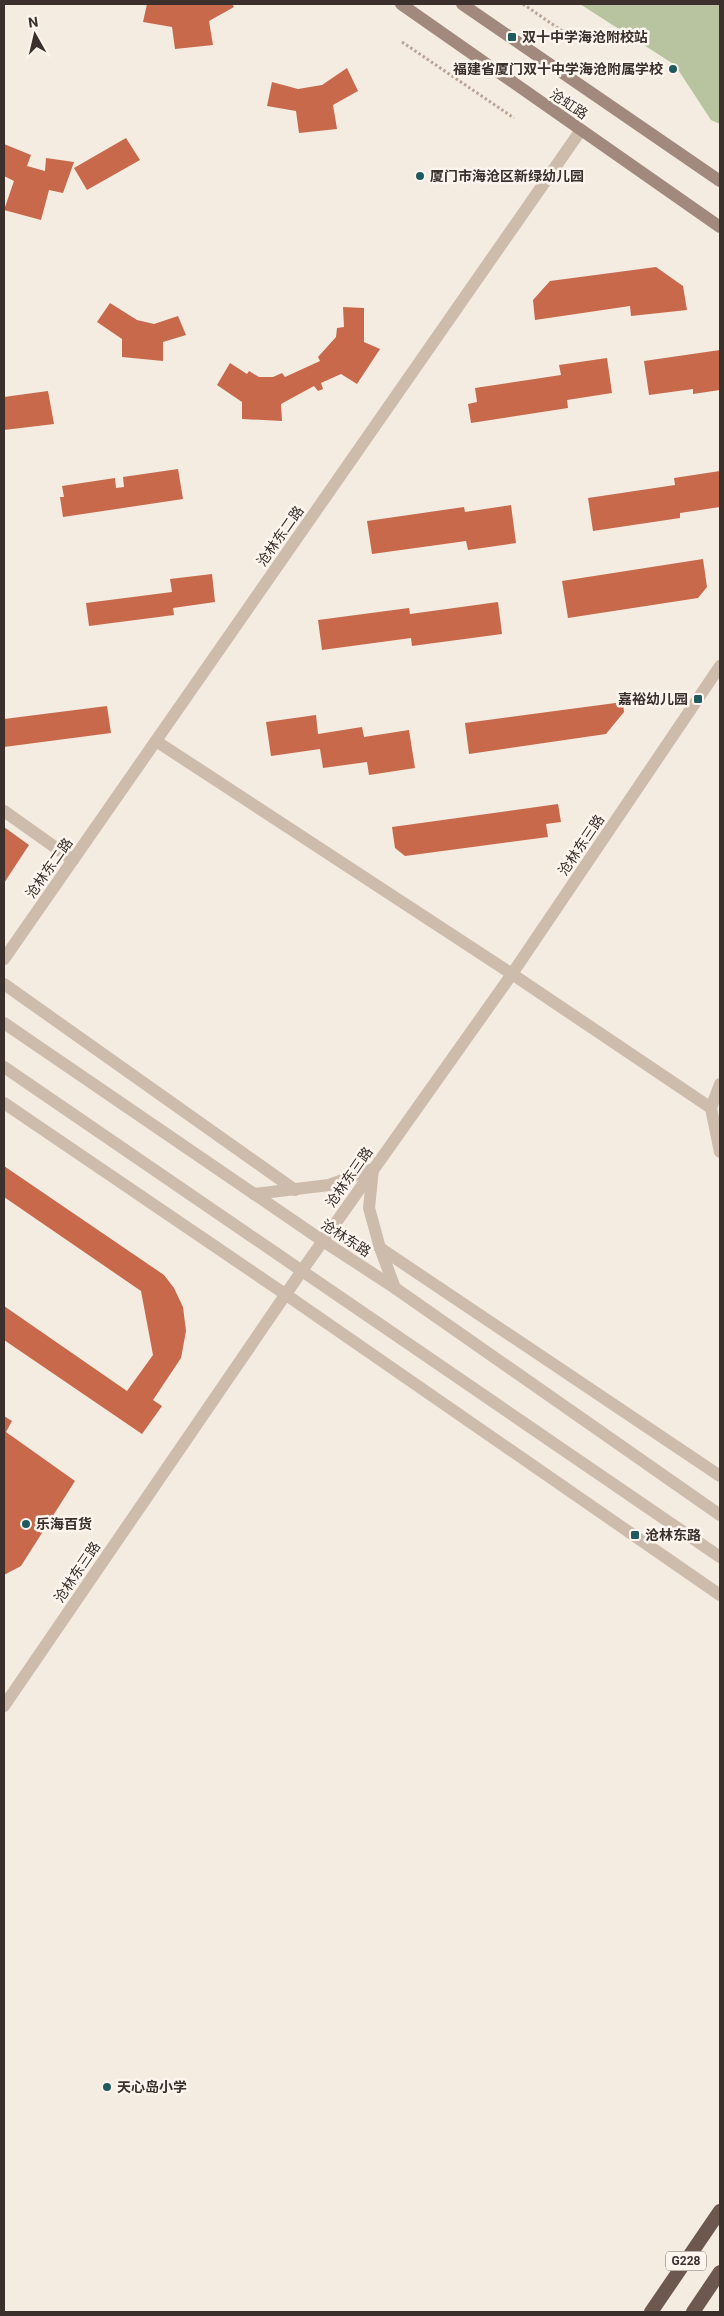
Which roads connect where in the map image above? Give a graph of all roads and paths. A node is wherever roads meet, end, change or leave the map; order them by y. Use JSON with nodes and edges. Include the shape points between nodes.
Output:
{"nodes":[{"id":1,"x":401,"y":4,"type":"edge"},
{"id":2,"x":462,"y":4,"type":"edge"},
{"id":3,"x":523,"y":4,"type":"edge"},
{"id":4,"x":574,"y":39,"type":"dead end"},
{"id":5,"x":402,"y":42,"type":"dead end"},
{"id":6,"x":514,"y":118,"type":"dead end"},
{"id":7,"x":581,"y":130,"type":"junction"},
{"id":8,"x":720,"y":181,"type":"edge"},
{"id":9,"x":720,"y":227,"type":"edge"},
{"id":10,"x":720,"y":666,"type":"edge"},
{"id":11,"x":156,"y":740,"type":"junction"},
{"id":12,"x":4,"y":811,"type":"edge"},
{"id":13,"x":73,"y":860,"type":"junction"},
{"id":14,"x":4,"y":959,"type":"edge"},
{"id":15,"x":512,"y":974,"type":"junction"},
{"id":16,"x":4,"y":984,"type":"edge"},
{"id":17,"x":4,"y":1023,"type":"edge"},
{"id":18,"x":4,"y":1067,"type":"edge"},
{"id":19,"x":720,"y":1084,"type":"edge"},
{"id":20,"x":4,"y":1103,"type":"edge"},
{"id":21,"x":711,"y":1108,"type":"junction"},
{"id":22,"x":720,"y":1152,"type":"edge"},
{"id":23,"x":373,"y":1169,"type":"junction"},
{"id":24,"x":295,"y":1190,"type":"junction"},
{"id":25,"x":254,"y":1194,"type":"junction"},
{"id":26,"x":323,"y":1241,"type":"junction"},
{"id":27,"x":380,"y":1248,"type":"junction"},
{"id":28,"x":301,"y":1272,"type":"junction"},
{"id":29,"x":395,"y":1288,"type":"junction"},
{"id":30,"x":286,"y":1294,"type":"junction"},
{"id":31,"x":720,"y":1476,"type":"edge"},
{"id":32,"x":718,"y":1509,"type":"edge"},
{"id":33,"x":720,"y":1558,"type":"edge"},
{"id":34,"x":720,"y":1595,"type":"edge"},
{"id":35,"x":4,"y":1706,"type":"edge"},
{"id":36,"x":720,"y":2211,"type":"edge"},
{"id":37,"x":720,"y":2272,"type":"edge"},
{"id":38,"x":651,"y":2312,"type":"edge"},
{"id":39,"x":693,"y":2312,"type":"edge"}],
"edges":[{"from":1,"to":7,"type":"main road","name":"沧虹路"},
{"from":2,"to":8,"type":"main road","name":"沧虹路"},
{"from":3,"to":4,"type":"path"},
{"from":5,"to":6,"type":"path"},
{"from":7,"to":9,"type":"main road","name":"沧虹路"},
{"from":7,"to":11,"type":"street","name":"沧林东二路"},
{"from":10,"to":15,"type":"street","name":"沧林东三路"},
{"from":11,"to":13,"type":"street","name":"沧林东二路"},
{"from":11,"to":15,"type":"street"},
{"from":12,"to":13,"type":"street"},
{"from":13,"to":14,"type":"street","name":"沧林东二路"},
{"from":15,"to":21,"type":"street"},
{"from":15,"to":23,"type":"street","name":"沧林东三路"},
{"from":16,"to":24,"type":"street"},
{"from":17,"to":25,"type":"street","name":"沧林东路"},
{"from":18,"to":28,"type":"street"},
{"from":19,"to":21,"type":"street"},
{"from":20,"to":30,"type":"street"},
{"from":21,"to":22,"type":"street"},
{"from":23,"to":24,"type":"street","via":[[329,1185]]},
{"from":23,"to":26,"type":"street","name":"沧林东三路"},
{"from":23,"to":27,"type":"street","via":[[369,1208]]},
{"from":24,"to":25,"type":"street"},
{"from":25,"to":26,"type":"street","name":"沧林东路"},
{"from":26,"to":28,"type":"street","name":"沧林东三路"},
{"from":26,"to":29,"type":"street","name":"沧林东路"},
{"from":27,"to":29,"type":"street"},
{"from":27,"to":31,"type":"street"},
{"from":28,"to":30,"type":"street","name":"沧林东三路"},
{"from":28,"to":33,"type":"street"},
{"from":29,"to":32,"type":"street","name":"沧林东路"},
{"from":30,"to":34,"type":"street"},
{"from":30,"to":35,"type":"street","name":"沧林东三路"},
{"from":36,"to":38,"type":"highway","number":"G228"},
{"from":37,"to":39,"type":"highway","number":"G228"}]}
